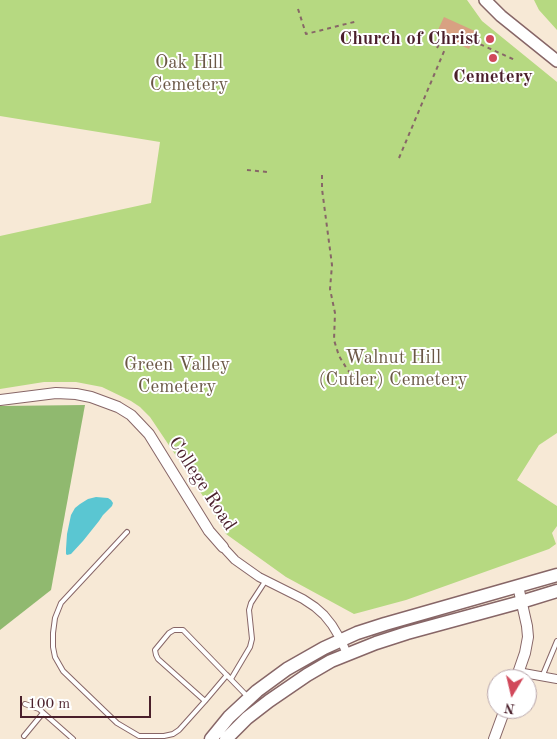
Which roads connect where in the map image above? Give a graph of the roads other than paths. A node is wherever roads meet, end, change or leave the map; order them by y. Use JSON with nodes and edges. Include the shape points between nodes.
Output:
{"nodes":[{"id":1,"x":485,"y":0,"type":"edge"},
{"id":2,"x":557,"y":62,"type":"edge"},
{"id":3,"x":0,"y":400,"type":"edge"},
{"id":4,"x":127,"y":532,"type":"dead end"},
{"id":5,"x":223,"y":547,"type":"joint"},
{"id":6,"x":557,"y":575,"type":"edge"},
{"id":7,"x":266,"y":580,"type":"junction"},
{"id":8,"x":518,"y":586,"type":"junction"},
{"id":9,"x":557,"y":591,"type":"edge"},
{"id":10,"x":521,"y":602,"type":"junction"},
{"id":11,"x":341,"y":640,"type":"junction"},
{"id":12,"x":557,"y":641,"type":"edge"},
{"id":13,"x":347,"y":654,"type":"junction"},
{"id":14,"x":519,"y":669,"type":"edge"},
{"id":15,"x":227,"y":676,"type":"junction"},
{"id":16,"x":537,"y":677,"type":"edge"},
{"id":17,"x":542,"y":677,"type":"junction"},
{"id":18,"x":557,"y":679,"type":"edge"},
{"id":19,"x":231,"y":680,"type":"junction"},
{"id":20,"x":249,"y":698,"type":"junction"},
{"id":21,"x":205,"y":701,"type":"junction"},
{"id":22,"x":25,"y":704,"type":"dead end"},
{"id":23,"x":43,"y":713,"type":"junction"},
{"id":24,"x":501,"y":719,"type":"edge"},
{"id":25,"x":24,"y":736,"type":"dead end"},
{"id":26,"x":73,"y":739,"type":"edge"},
{"id":27,"x":211,"y":739,"type":"edge"},
{"id":28,"x":226,"y":739,"type":"edge"},
{"id":29,"x":494,"y":739,"type":"edge"}],
"edges":[{"from":1,"to":2,"type":"main road"},
{"from":3,"to":5,"type":"street","name":"College Road","via":[[76,394],[118,407],[149,434],[209,531]]},
{"from":4,"to":21,"type":"lane","via":[[61,604],[53,633],[54,657],[63,671],[117,723],[139,736],[173,734]]},
{"from":5,"to":7,"type":"street","name":"College Road","via":[[235,560]]},
{"from":6,"to":8,"type":"main road"},
{"from":7,"to":11,"type":"street","name":"College Road","via":[[315,607]]},
{"from":7,"to":19,"type":"lane","via":[[249,610],[250,647]]},
{"from":8,"to":10,"type":"street"},
{"from":8,"to":11,"type":"main road"},
{"from":9,"to":10,"type":"main road"},
{"from":10,"to":13,"type":"main road","via":[[407,633]]},
{"from":10,"to":14,"type":"street","via":[[528,637]]},
{"from":11,"to":13,"type":"street","name":"College Road"},
{"from":11,"to":20,"type":"main road","via":[[286,669]]},
{"from":12,"to":17,"type":"lane"},
{"from":13,"to":28,"type":"main road","via":[[307,675],[269,701]]},
{"from":15,"to":19,"type":"lane"},
{"from":15,"to":21,"type":"lane"},
{"from":15,"to":21,"type":"lane","via":[[183,630],[169,633],[156,650],[158,659]]},
{"from":16,"to":17,"type":"street"},
{"from":17,"to":18,"type":"street"},
{"from":19,"to":20,"type":"lane"},
{"from":20,"to":27,"type":"main road"},
{"from":22,"to":23,"type":"lane"},
{"from":23,"to":25,"type":"lane"},
{"from":23,"to":26,"type":"lane"},
{"from":24,"to":29,"type":"street"}]}
